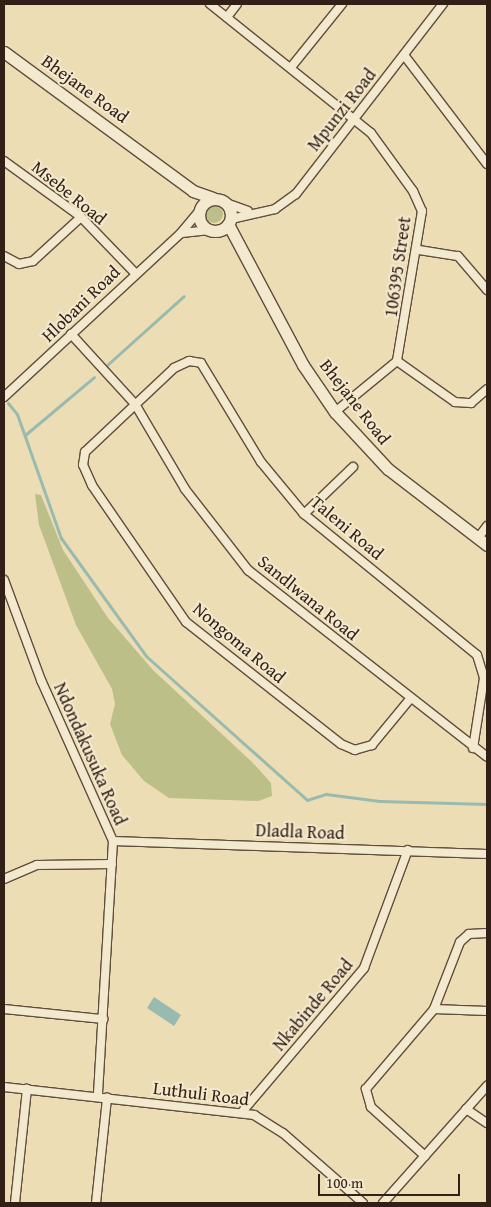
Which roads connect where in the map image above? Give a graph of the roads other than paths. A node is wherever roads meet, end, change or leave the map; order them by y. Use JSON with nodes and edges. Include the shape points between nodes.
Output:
{"nodes":[{"id":1,"x":210,"y":4,"type":"edge"},
{"id":2,"x":237,"y":4,"type":"edge"},
{"id":3,"x":342,"y":4,"type":"edge"},
{"id":4,"x":443,"y":4,"type":"edge"},
{"id":5,"x":227,"y":17,"type":"junction"},
{"id":6,"x":4,"y":52,"type":"edge"},
{"id":7,"x":404,"y":55,"type":"junction"},
{"id":8,"x":292,"y":66,"type":"junction"},
{"id":9,"x":354,"y":119,"type":"junction"},
{"id":10,"x":4,"y":161,"type":"edge"},
{"id":11,"x":487,"y":164,"type":"edge"},
{"id":12,"x":193,"y":191,"type":"junction"},
{"id":13,"x":213,"y":198,"type":"junction"},
{"id":14,"x":226,"y":203,"type":"junction"},
{"id":15,"x":200,"y":209,"type":"junction"},
{"id":16,"x":250,"y":212,"type":"junction"},
{"id":17,"x":81,"y":217,"type":"junction"},
{"id":18,"x":229,"y":222,"type":"junction"},
{"id":19,"x":214,"y":231,"type":"junction"},
{"id":20,"x":180,"y":234,"type":"junction"},
{"id":21,"x":235,"y":245,"type":"junction"},
{"id":22,"x":419,"y":250,"type":"junction"},
{"id":23,"x":4,"y":256,"type":"edge"},
{"id":24,"x":135,"y":273,"type":"junction"},
{"id":25,"x":487,"y":290,"type":"edge"},
{"id":26,"x":71,"y":334,"type":"junction"},
{"id":27,"x":397,"y":361,"type":"junction"},
{"id":28,"x":487,"y":389,"type":"edge"},
{"id":29,"x":4,"y":396,"type":"edge"},
{"id":30,"x":135,"y":404,"type":"junction"},
{"id":31,"x":335,"y":412,"type":"junction"},
{"id":32,"x":353,"y":467,"type":"dead end"},
{"id":33,"x":304,"y":514,"type":"junction"},
{"id":34,"x":487,"y":526,"type":"edge"},
{"id":35,"x":478,"y":538,"type":"junction"},
{"id":36,"x":487,"y":545,"type":"edge"},
{"id":37,"x":4,"y":580,"type":"edge"},
{"id":38,"x":410,"y":699,"type":"junction"},
{"id":39,"x":473,"y":748,"type":"junction"},
{"id":40,"x":487,"y":756,"type":"edge"},
{"id":41,"x":113,"y":841,"type":"junction"},
{"id":42,"x":408,"y":850,"type":"junction"},
{"id":43,"x":487,"y":854,"type":"edge"},
{"id":44,"x":112,"y":864,"type":"junction"},
{"id":45,"x":4,"y":879,"type":"edge"},
{"id":46,"x":487,"y":933,"type":"edge"},
{"id":47,"x":4,"y":1009,"type":"edge"},
{"id":48,"x":434,"y":1009,"type":"junction"},
{"id":49,"x":487,"y":1011,"type":"edge"},
{"id":50,"x":103,"y":1019,"type":"junction"},
{"id":51,"x":487,"y":1086,"type":"edge"},
{"id":52,"x":4,"y":1087,"type":"edge"},
{"id":53,"x":27,"y":1089,"type":"junction"},
{"id":54,"x":98,"y":1097,"type":"junction"},
{"id":55,"x":106,"y":1098,"type":"junction"},
{"id":56,"x":466,"y":1109,"type":"junction"},
{"id":57,"x":242,"y":1112,"type":"junction"},
{"id":58,"x":487,"y":1123,"type":"edge"},
{"id":59,"x":425,"y":1156,"type":"junction"},
{"id":60,"x":15,"y":1203,"type":"edge"},
{"id":61,"x":96,"y":1203,"type":"edge"},
{"id":62,"x":363,"y":1203,"type":"edge"},
{"id":63,"x":383,"y":1203,"type":"edge"}],
"edges":[{"from":1,"to":5,"type":"street","name":"106395 Street"},
{"from":2,"to":5,"type":"street"},
{"from":3,"to":8,"type":"street"},
{"from":4,"to":7,"type":"street","name":"Mpunzi Road"},
{"from":5,"to":8,"type":"street","name":"106395 Street"},
{"from":6,"to":12,"type":"street","name":"Bhejane Road"},
{"from":7,"to":9,"type":"street","name":"Mpunzi Road"},
{"from":7,"to":11,"type":"street"},
{"from":8,"to":9,"type":"street","name":"106395 Street"},
{"from":9,"to":16,"type":"street","name":"Mpunzi Road","via":[[286,203]]},
{"from":9,"to":22,"type":"street","name":"106395 Street","via":[[378,143],[419,203]]},
{"from":10,"to":17,"type":"street","name":"Msebe Road"},
{"from":12,"to":13,"type":"street","name":"Bhejane Road"},
{"from":12,"to":15,"type":"street"},
{"from":13,"to":14,"type":"street"},
{"from":13,"to":15,"type":"street"},
{"from":14,"to":16,"type":"street"},
{"from":14,"to":18,"type":"street"},
{"from":15,"to":19,"type":"street","via":[[201,223]]},
{"from":15,"to":20,"type":"street","name":"Hlobani Road"},
{"from":16,"to":18,"type":"street","name":"Mpunzi Road"},
{"from":17,"to":23,"type":"street","via":[[33,261],[19,264]]},
{"from":17,"to":24,"type":"street","name":"Msebe Road"},
{"from":18,"to":19,"type":"street"},
{"from":18,"to":21,"type":"street","name":"Bhejane Road"},
{"from":19,"to":20,"type":"street"},
{"from":19,"to":21,"type":"street","name":"Bhejane Road"},
{"from":20,"to":24,"type":"street","name":"Hlobani Road"},
{"from":21,"to":31,"type":"street","name":"Bhejane Road"},
{"from":22,"to":25,"type":"street","via":[[458,256]]},
{"from":22,"to":27,"type":"street","name":"106395 Street"},
{"from":24,"to":26,"type":"street","name":"Hlobani Road"},
{"from":26,"to":29,"type":"street","name":"Hlobani Road"},
{"from":26,"to":30,"type":"street","name":"Sandlwana Road"},
{"from":27,"to":28,"type":"street","via":[[455,402],[471,403]]},
{"from":27,"to":31,"type":"street"},
{"from":30,"to":33,"type":"street","name":"Taleni Road","via":[[179,364],[201,363],[261,462]]},
{"from":30,"to":38,"type":"street","name":"Sandlwana Road","via":[[186,489],[248,570]]},
{"from":30,"to":38,"type":"street","name":"Nongoma Road","via":[[85,452],[83,465],[123,536],[186,622],[349,748],[360,750],[372,744]]},
{"from":31,"to":35,"type":"street","name":"Bhejane Road","via":[[388,469]]},
{"from":32,"to":33,"type":"street"},
{"from":33,"to":39,"type":"street","name":"Taleni Road","via":[[477,655],[484,678]]},
{"from":34,"to":35,"type":"street"},
{"from":35,"to":36,"type":"street","name":"Bhejane Road"},
{"from":37,"to":41,"type":"street","name":"Ndondakusuka Road","via":[[41,680]]},
{"from":38,"to":39,"type":"street","name":"Sandlwana Road"},
{"from":39,"to":40,"type":"street","name":"Sandlwana Road"},
{"from":41,"to":42,"type":"street","name":"Dladla Road"},
{"from":41,"to":44,"type":"street","name":"Ndondakusuka Road"},
{"from":42,"to":43,"type":"street","name":"Dladla Road"},
{"from":42,"to":57,"type":"street","name":"Nkabinde Road","via":[[364,968]]},
{"from":44,"to":45,"type":"street","via":[[38,865]]},
{"from":44,"to":50,"type":"street","name":"Ndondakusuka Road"},
{"from":46,"to":48,"type":"street","via":[[469,934],[460,942]]},
{"from":47,"to":50,"type":"street"},
{"from":48,"to":49,"type":"street"},
{"from":48,"to":59,"type":"street","via":[[369,1081],[365,1095],[377,1114]]},
{"from":50,"to":54,"type":"street","name":"Ndondakusuka Road"},
{"from":51,"to":56,"type":"street"},
{"from":52,"to":53,"type":"street","name":"Luthuli Road"},
{"from":53,"to":54,"type":"street","name":"Luthuli Road"},
{"from":53,"to":60,"type":"street"},
{"from":54,"to":55,"type":"street","name":"Luthuli Road"},
{"from":55,"to":57,"type":"street","name":"Luthuli Road"},
{"from":55,"to":61,"type":"street"},
{"from":56,"to":58,"type":"street"},
{"from":56,"to":59,"type":"street"},
{"from":57,"to":62,"type":"street","name":"Luthuli Road","via":[[283,1133]]},
{"from":59,"to":63,"type":"street"}]}
